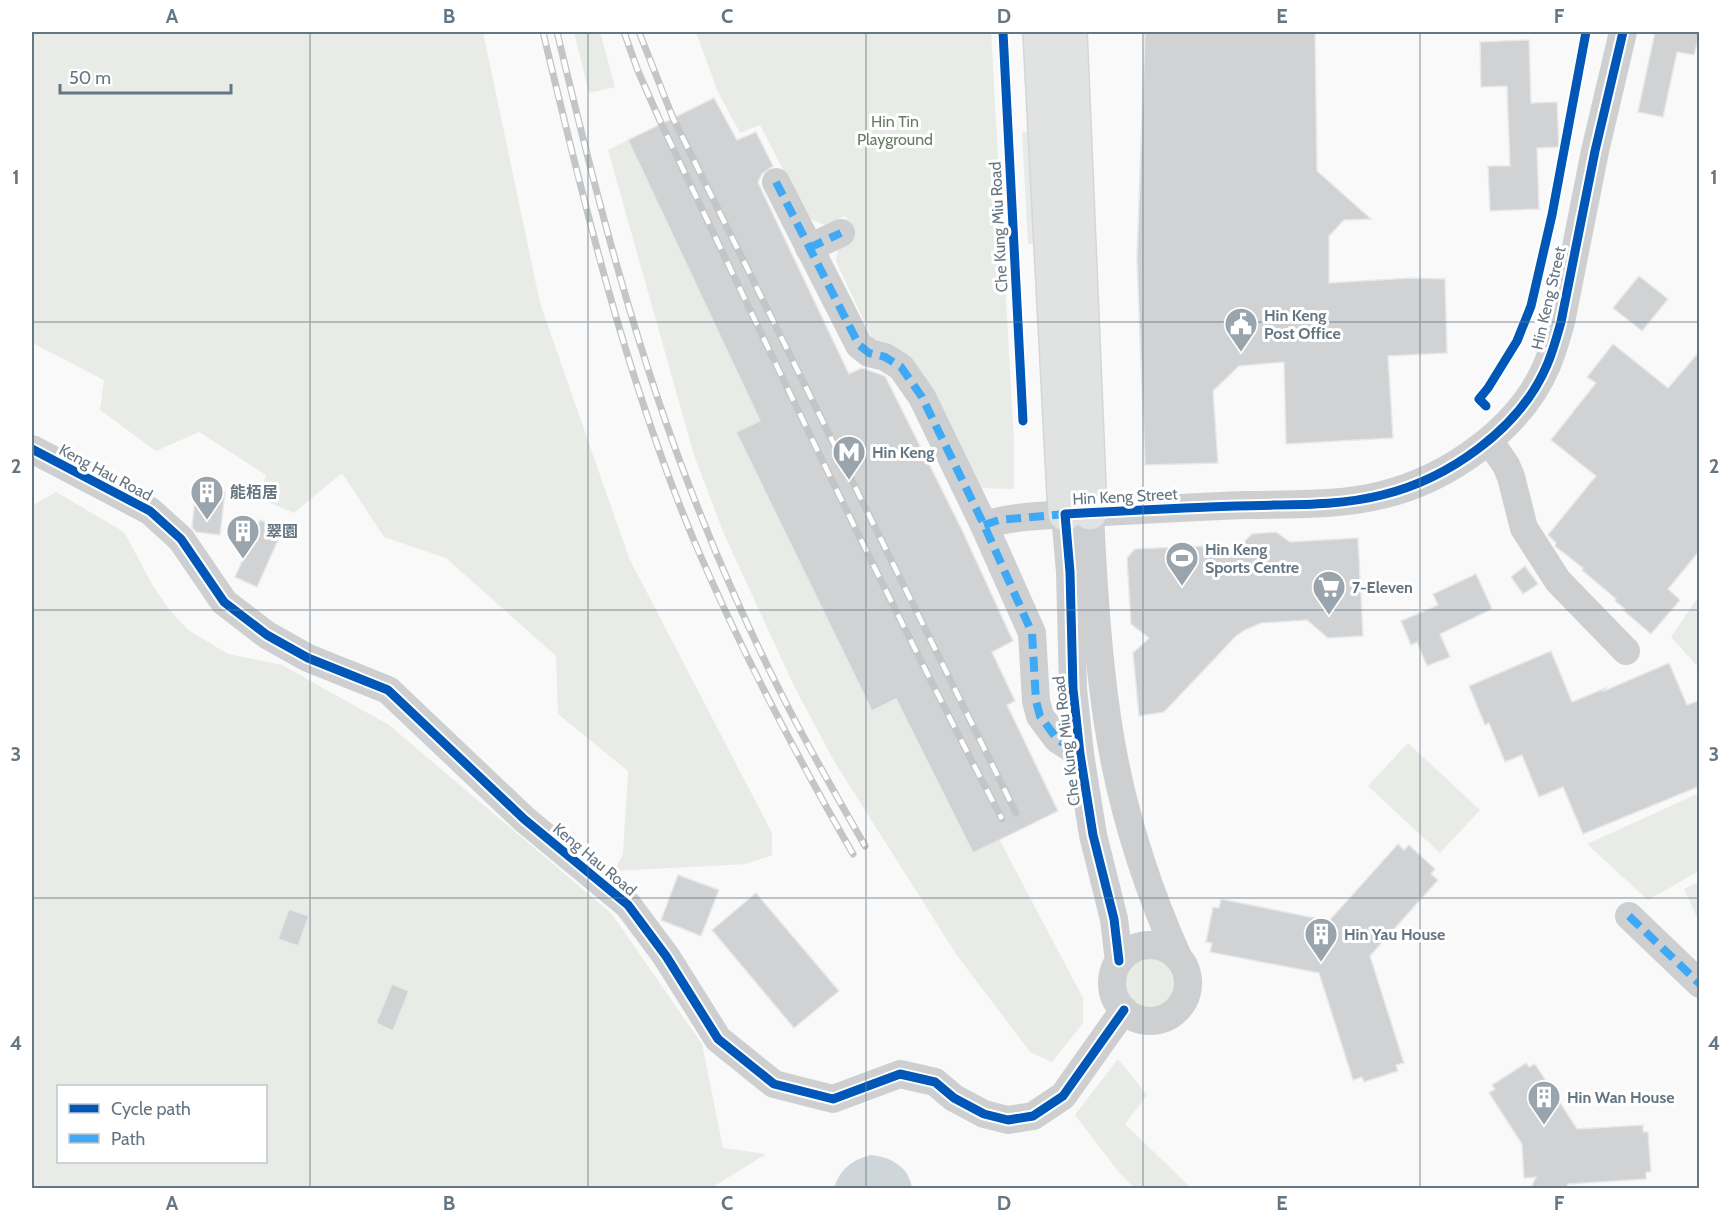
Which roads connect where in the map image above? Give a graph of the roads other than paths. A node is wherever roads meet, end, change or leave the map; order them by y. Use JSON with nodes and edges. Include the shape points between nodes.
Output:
{"nodes":[{"id":1,"x":1040,"y":32,"type":"edge"},
{"id":2,"x":1070,"y":32,"type":"edge"},
{"id":3,"x":1623,"y":32,"type":"edge"},
{"id":4,"x":776,"y":182,"type":"dead end"},
{"id":5,"x":841,"y":233,"type":"dead end"},
{"id":6,"x":809,"y":248,"type":"junction"},
{"id":7,"x":1490,"y":442,"type":"junction"},
{"id":8,"x":32,"y":449,"type":"edge"},
{"id":9,"x":1078,"y":514,"type":"junction"},
{"id":10,"x":984,"y":525,"type":"junction"},
{"id":11,"x":1626,"y":651,"type":"dead end"},
{"id":12,"x":1080,"y":754,"type":"junction"},
{"id":13,"x":1629,"y":916,"type":"dead end"},
{"id":14,"x":1178,"y":957,"type":"junction"},
{"id":15,"x":1119,"y":961,"type":"junction"},
{"id":16,"x":1700,"y":984,"type":"edge"},
{"id":17,"x":1124,"y":1010,"type":"junction"}],
"edges":[{"from":1,"to":9,"type":"main road","name":"Che Kung Miu Road"},
{"from":2,"to":9,"type":"main road","name":"Che Kung Miu Road"},
{"from":3,"to":7,"type":"street","name":"Hin Keng Street","via":[[1556,340],[1530,395]]},
{"from":4,"to":6,"type":"street"},
{"from":5,"to":6,"type":"street"},
{"from":6,"to":10,"type":"street","via":[[860,345],[901,367],[912,380]]},
{"from":7,"to":9,"type":"street","name":"Hin Keng Street","via":[[1458,464],[1382,495],[1336,502]]},
{"from":7,"to":11,"type":"street","via":[[1511,477],[1524,528],[1558,580]]},
{"from":8,"to":17,"type":"street","name":"Keng Hau Road","via":[[150,511],[181,539],[224,602],[267,635],[308,658],[388,690],[524,819],[628,905],[666,956],[718,1039],[774,1084],[833,1100],[900,1074],[935,1082],[954,1098],[984,1114],[1008,1120],[1033,1116],[1063,1096]]},
{"from":9,"to":10,"type":"street","name":"Hin Keng Street","via":[[999,520]]},
{"from":9,"to":12,"type":"street","name":"Che Kung Miu Road","via":[[1070,572],[1073,688]]},
{"from":9,"to":14,"type":"street","name":"Che Kung Miu Road","via":[[1092,555],[1107,717],[1119,778],[1145,875]]},
{"from":10,"to":12,"type":"street","via":[[1032,633],[1035,701],[1040,716],[1057,739]]},
{"from":12,"to":15,"type":"street","name":"Che Kung Miu Road"},
{"from":13,"to":16,"type":"street"},
{"from":14,"to":15,"type":"street","via":[[1156,945],[1140,946]]},
{"from":14,"to":17,"type":"street","via":[[1188,982],[1181,1005],[1171,1014],[1147,1021]]},
{"from":15,"to":17,"type":"street","via":[[1113,975],[1113,990]]}]}
